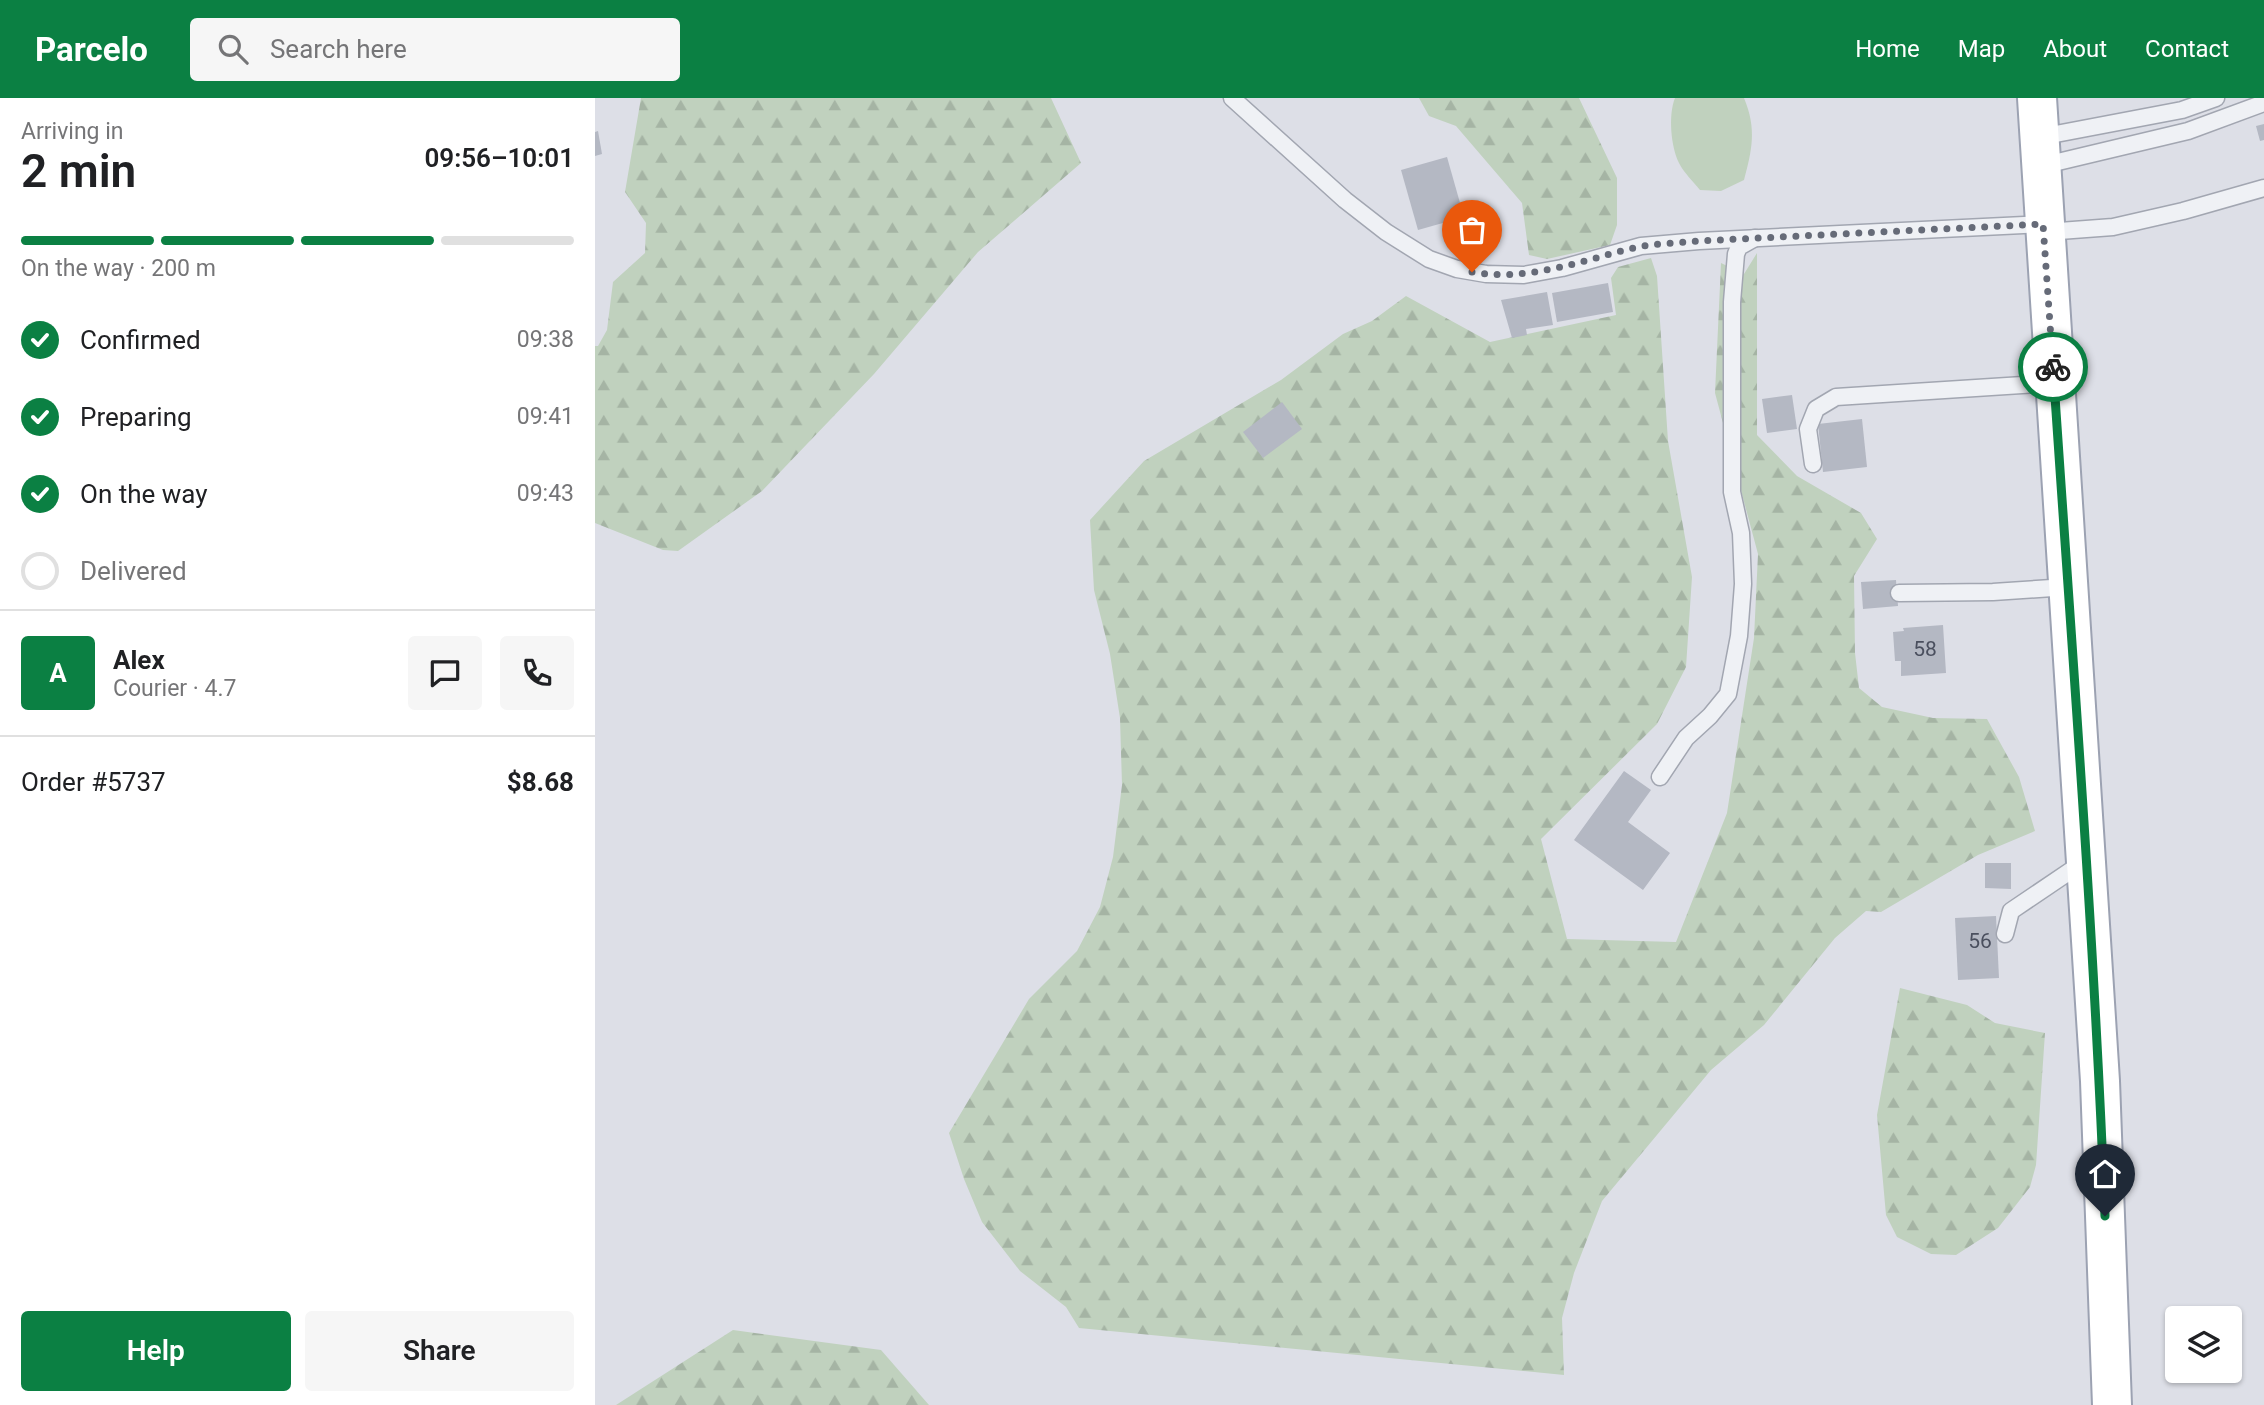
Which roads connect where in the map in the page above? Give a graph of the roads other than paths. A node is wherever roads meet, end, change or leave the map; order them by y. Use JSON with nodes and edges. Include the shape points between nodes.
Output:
{"nodes":[{"id":1,"x":1232,"y":98,"type":"edge"},
{"id":2,"x":2037,"y":98,"type":"edge"},
{"id":3,"x":2217,"y":98,"type":"edge"},
{"id":4,"x":2264,"y":103,"type":"edge"},
{"id":5,"x":2040,"y":151,"type":"junction"},
{"id":6,"x":2264,"y":188,"type":"edge"},
{"id":7,"x":2044,"y":228,"type":"junction"},
{"id":8,"x":1757,"y":237,"type":"junction"},
{"id":9,"x":2054,"y":383,"type":"junction"},
{"id":10,"x":1813,"y":464,"type":"dead end"},
{"id":11,"x":2067,"y":586,"type":"junction"},
{"id":12,"x":1899,"y":593,"type":"dead end"},
{"id":13,"x":1660,"y":777,"type":"dead end"},
{"id":14,"x":2087,"y":860,"type":"junction"},
{"id":15,"x":2005,"y":933,"type":"dead end"},
{"id":16,"x":2112,"y":1405,"type":"edge"}],
"edges":[{"from":1,"to":8,"type":"lane","via":[[1386,232],[1429,259],[1457,269],[1524,275],[1641,246]]},
{"from":2,"to":5,"type":"main road"},
{"from":3,"to":5,"type":"lane"},
{"from":4,"to":5,"type":"lane","via":[[2188,131]]},
{"from":5,"to":7,"type":"main road"},
{"from":6,"to":7,"type":"lane","via":[[2113,226]]},
{"from":7,"to":8,"type":"lane"},
{"from":7,"to":9,"type":"main road"},
{"from":8,"to":13,"type":"lane","via":[[1739,247],[1736,254],[1732,302],[1733,492],[1743,584],[1739,636],[1728,694],[1686,738]]},
{"from":9,"to":10,"type":"lane","via":[[1836,397],[1816,409],[1808,429]]},
{"from":9,"to":11,"type":"main road"},
{"from":11,"to":12,"type":"lane"},
{"from":11,"to":14,"type":"main road"},
{"from":14,"to":15,"type":"lane","via":[[2011,911]]},
{"from":14,"to":16,"type":"main road"}]}
